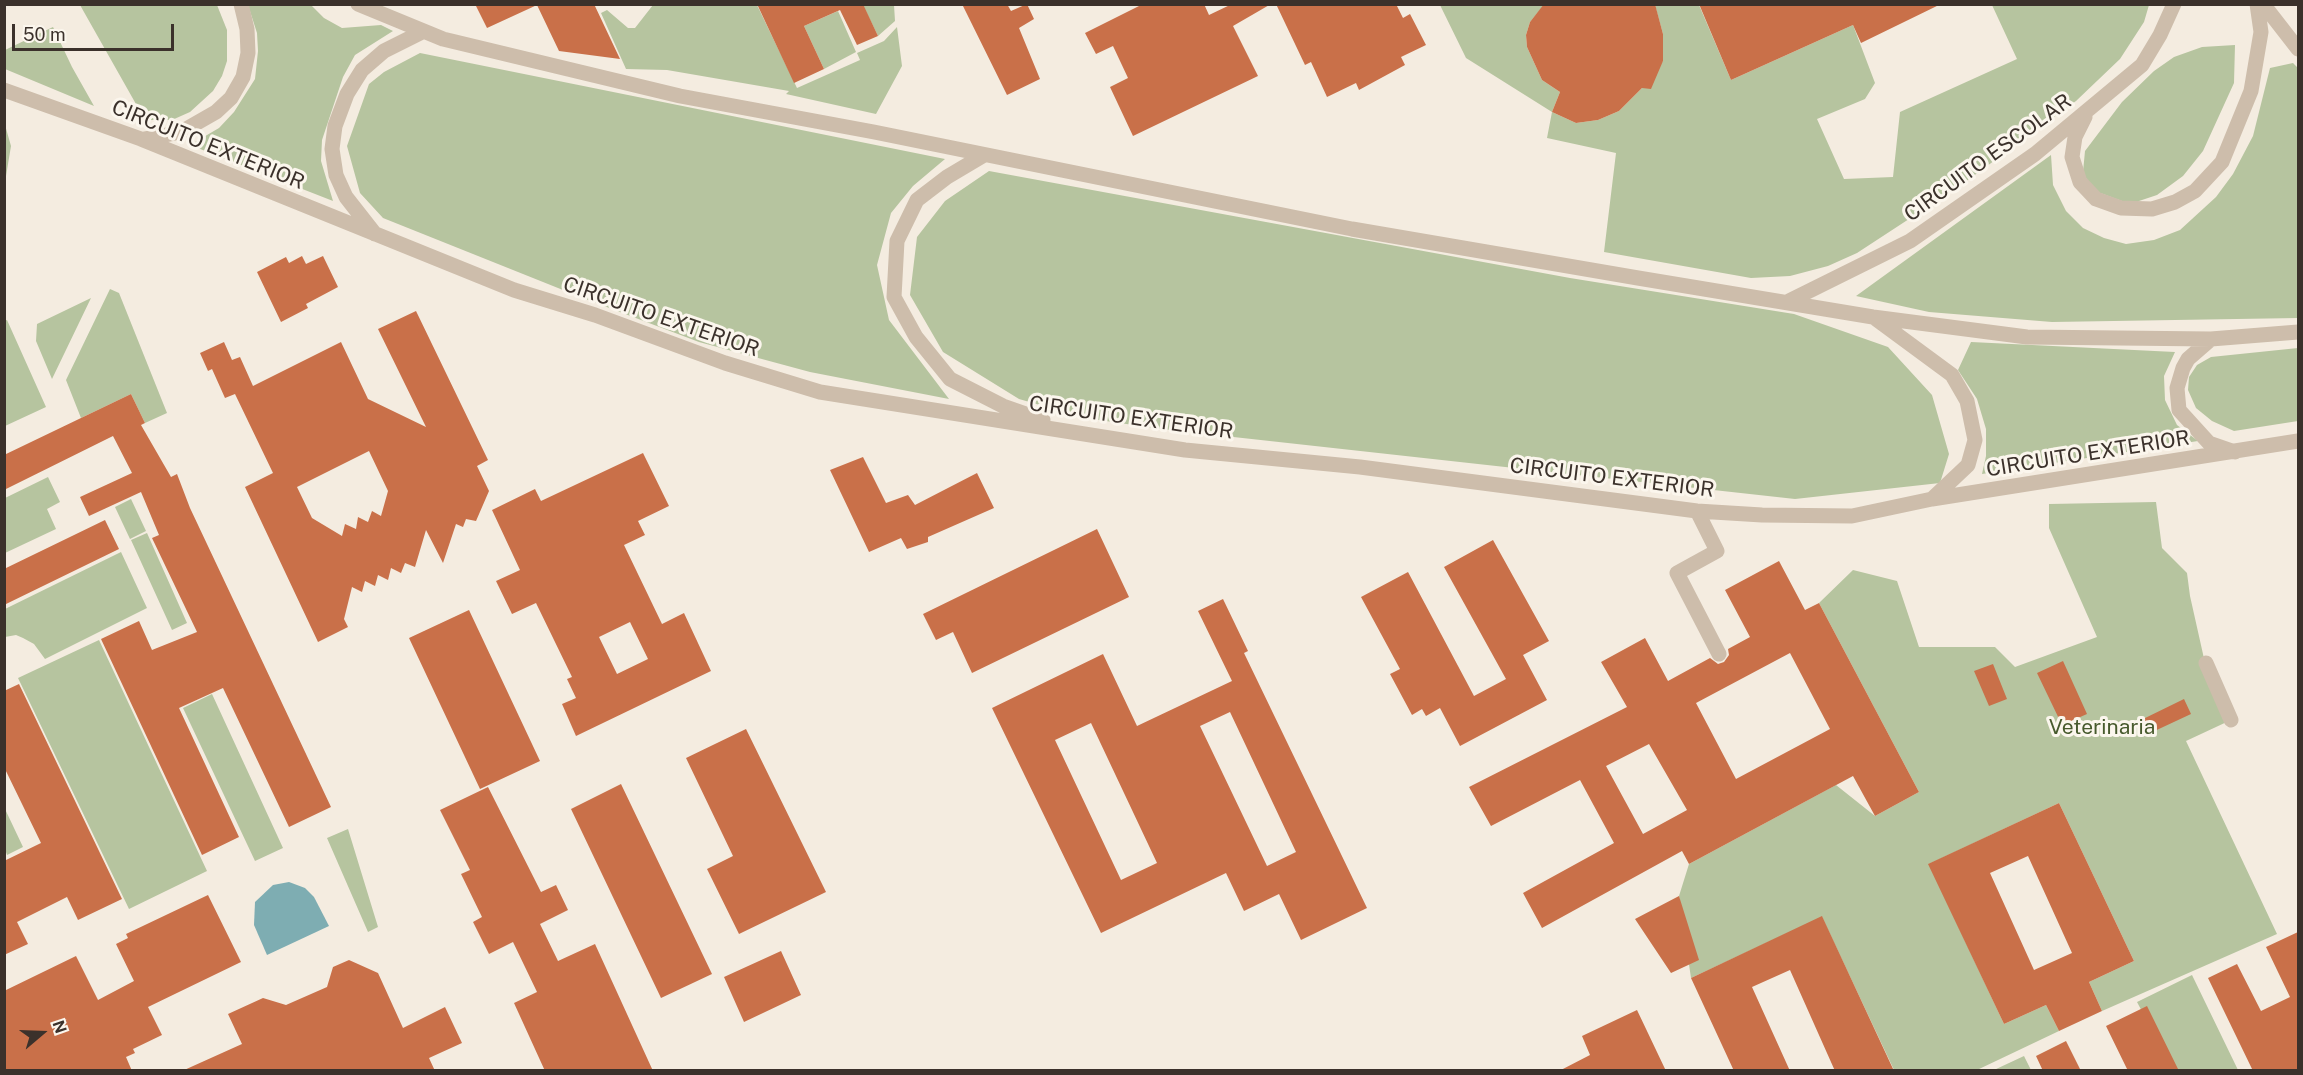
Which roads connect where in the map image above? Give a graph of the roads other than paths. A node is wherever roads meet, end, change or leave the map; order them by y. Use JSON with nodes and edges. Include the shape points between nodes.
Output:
{"nodes":[{"id":1,"x":241,"y":4,"type":"edge"},
{"id":2,"x":358,"y":4,"type":"edge"},
{"id":3,"x":2174,"y":4,"type":"edge"},
{"id":4,"x":2257,"y":4,"type":"edge"},
{"id":5,"x":2264,"y":4,"type":"edge"},
{"id":6,"x":422,"y":32,"type":"junction"},
{"id":7,"x":2298,"y":49,"type":"edge"},
{"id":8,"x":4,"y":90,"type":"edge"},
{"id":9,"x":2094,"y":105,"type":"junction"},
{"id":10,"x":141,"y":139,"type":"junction"},
{"id":11,"x":984,"y":155,"type":"junction"},
{"id":12,"x":376,"y":235,"type":"junction"},
{"id":13,"x":1789,"y":301,"type":"junction"},
{"id":14,"x":1873,"y":317,"type":"junction"},
{"id":15,"x":2298,"y":332,"type":"edge"},
{"id":16,"x":2211,"y":339,"type":"junction"},
{"id":17,"x":1080,"y":433,"type":"junction"},
{"id":18,"x":2298,"y":441,"type":"edge"},
{"id":19,"x":2236,"y":453,"type":"junction"},
{"id":20,"x":1932,"y":500,"type":"junction"},
{"id":21,"x":1697,"y":511,"type":"junction"},
{"id":22,"x":1719,"y":654,"type":"dead end"},
{"id":23,"x":2206,"y":663,"type":"dead end"},
{"id":24,"x":2231,"y":720,"type":"dead end"}],
"edges":[{"from":1,"to":10,"type":"street","via":[[248,53],[243,77],[231,98],[216,112],[181,132]]},
{"from":2,"to":6,"type":"street"},
{"from":3,"to":9,"type":"street","name":"CIRCUITO ESCOLAR","via":[[2142,65]]},
{"from":4,"to":9,"type":"street","via":[[2261,22],[2257,66],[2235,133],[2217,170],[2185,198],[2164,206],[2131,210],[2103,203],[2084,189],[2074,166],[2073,147],[2079,125]]},
{"from":5,"to":7,"type":"street"},
{"from":6,"to":11,"type":"street","via":[[680,96]]},
{"from":6,"to":12,"type":"street","via":[[384,51],[362,70],[346,94],[335,126],[332,149],[336,175],[346,197]]},
{"from":8,"to":10,"type":"street","name":"CIRCUITO EXTERIOR"},
{"from":9,"to":13,"type":"street","name":"CIRCUITO ESCOLAR","via":[[2035,154],[1910,241]]},
{"from":10,"to":12,"type":"street","name":"CIRCUITO EXTERIOR"},
{"from":11,"to":13,"type":"street","via":[[1352,229]]},
{"from":11,"to":17,"type":"street","via":[[917,200],[897,241],[894,297],[916,338],[950,379],[1003,406]]},
{"from":12,"to":17,"type":"street","name":"CIRCUITO EXTERIOR","via":[[514,290],[820,392]]},
{"from":13,"to":14,"type":"street"},
{"from":14,"to":16,"type":"street","via":[[2027,337]]},
{"from":14,"to":20,"type":"street","via":[[1952,375],[1967,401],[1975,440],[1968,465]]},
{"from":15,"to":16,"type":"street"},
{"from":16,"to":19,"type":"street","via":[[2188,358],[2183,368],[2177,388],[2179,410],[2209,443]]},
{"from":17,"to":21,"type":"street","name":"CIRCUITO EXTERIOR","via":[[1185,450],[1360,467]]},
{"from":18,"to":19,"type":"street","name":"CIRCUITO EXTERIOR"},
{"from":19,"to":20,"type":"street","name":"CIRCUITO EXTERIOR"},
{"from":20,"to":21,"type":"street","name":"CIRCUITO EXTERIOR","via":[[1852,516]]},
{"from":21,"to":22,"type":"street","via":[[1717,551],[1677,573]]},
{"from":23,"to":24,"type":"street"}]}
